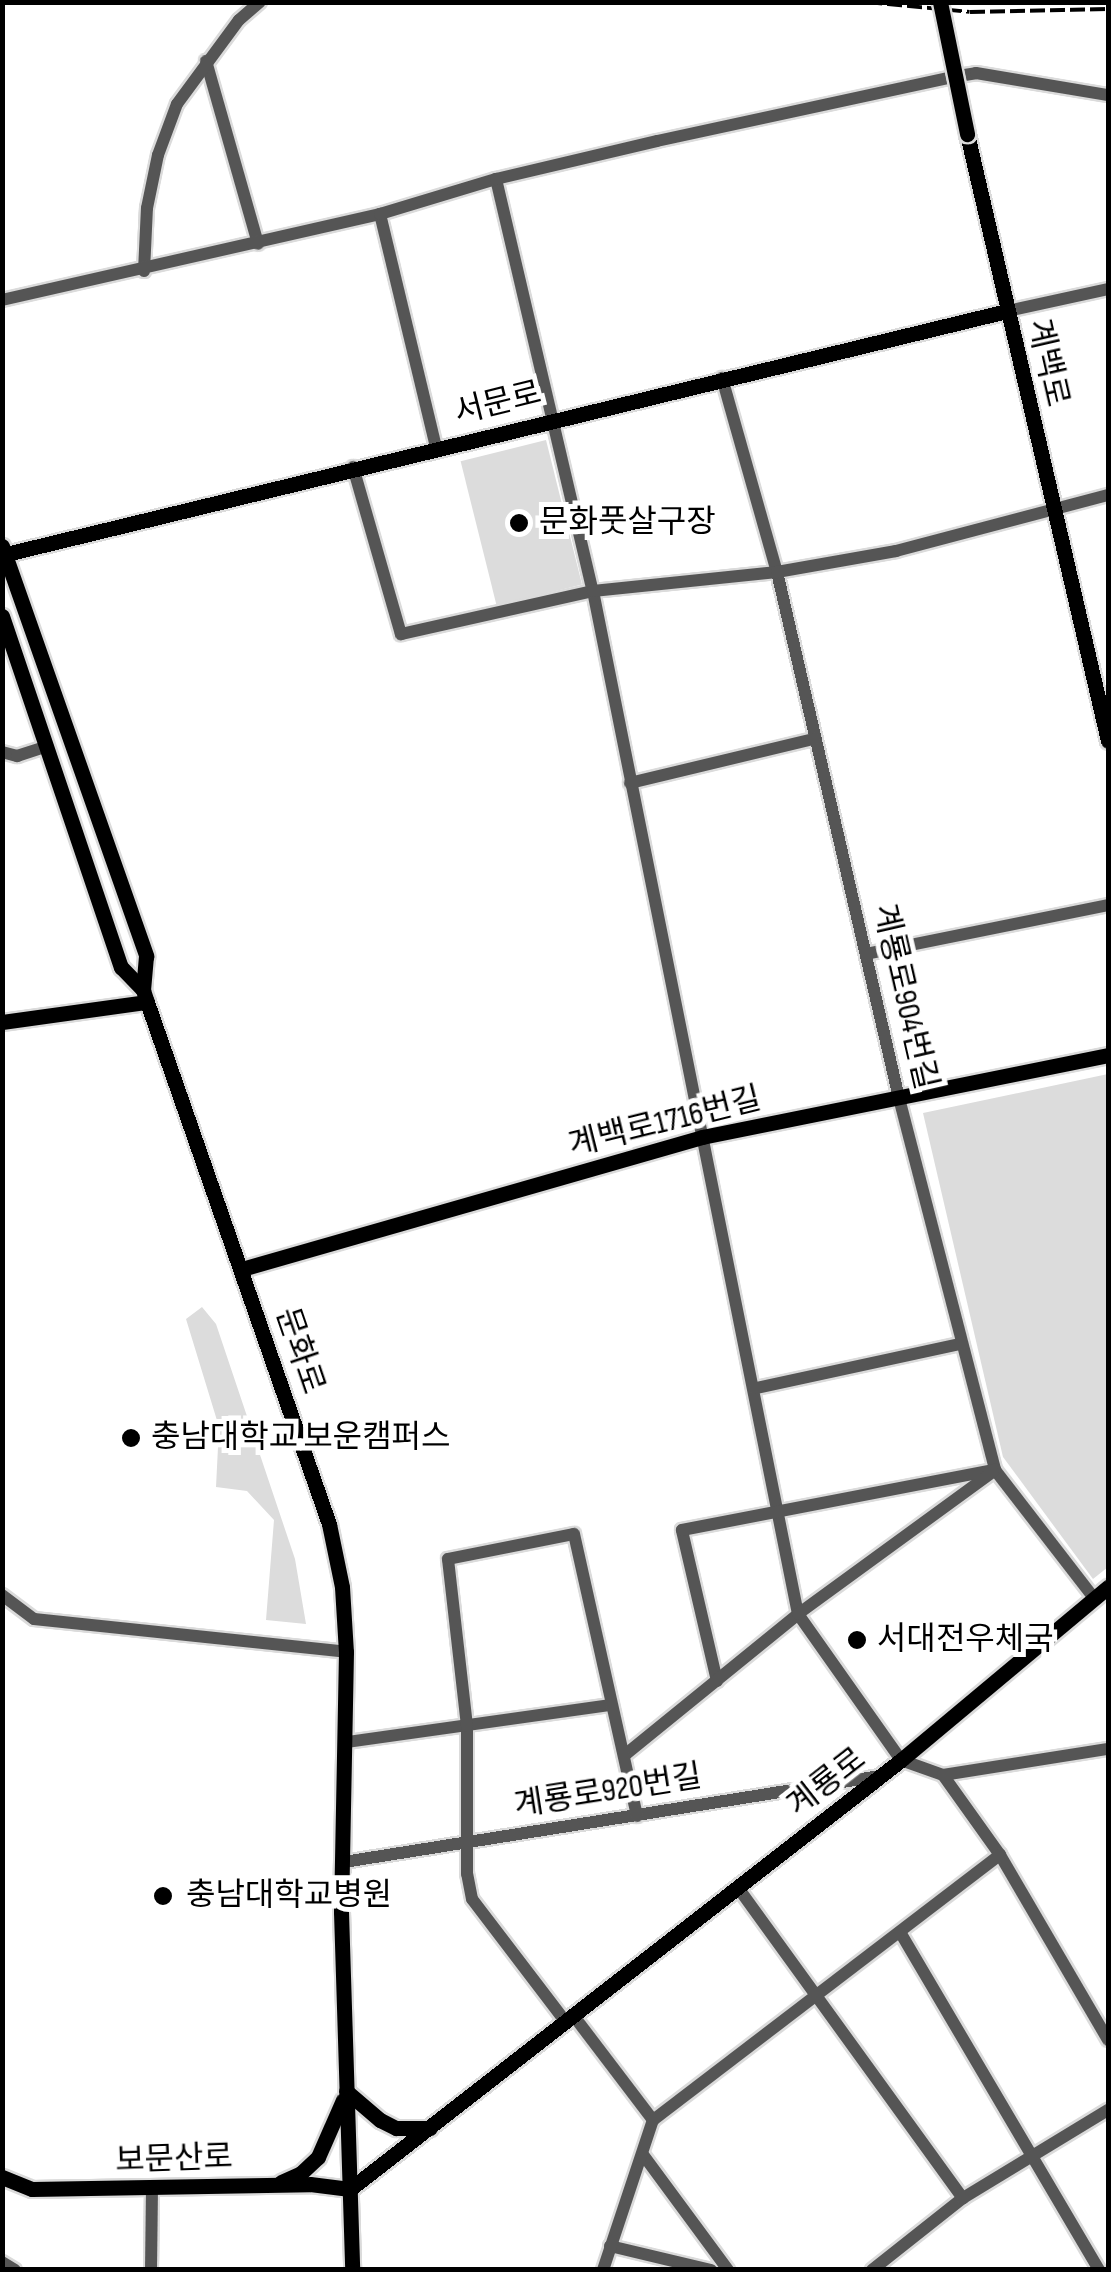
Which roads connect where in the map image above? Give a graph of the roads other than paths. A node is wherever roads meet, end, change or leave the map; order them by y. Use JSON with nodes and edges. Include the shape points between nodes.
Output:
{"nodes":[{"id":1,"x":260,"y":2,"type":"edge"},
{"id":2,"x":940,"y":2,"type":"edge"},
{"id":3,"x":206,"y":61,"type":"junction"},
{"id":4,"x":1108,"y":94,"type":"edge"},
{"id":5,"x":496,"y":179,"type":"junction"},
{"id":6,"x":380,"y":214,"type":"junction"},
{"id":7,"x":258,"y":244,"type":"junction"},
{"id":8,"x":144,"y":271,"type":"junction"},
{"id":9,"x":1108,"y":289,"type":"edge"},
{"id":10,"x":2,"y":300,"type":"edge"},
{"id":11,"x":1007,"y":310,"type":"junction"},
{"id":12,"x":722,"y":378,"type":"junction"},
{"id":13,"x":554,"y":419,"type":"junction"},
{"id":14,"x":436,"y":448,"type":"junction"},
{"id":15,"x":353,"y":467,"type":"junction"},
{"id":16,"x":1108,"y":494,"type":"edge"},
{"id":17,"x":1053,"y":507,"type":"junction"},
{"id":18,"x":4,"y":552,"type":"edge"},
{"id":19,"x":777,"y":572,"type":"junction"},
{"id":20,"x":593,"y":592,"type":"junction"},
{"id":21,"x":2,"y":616,"type":"edge"},
{"id":22,"x":1108,"y":737,"type":"edge"},
{"id":23,"x":813,"y":739,"type":"junction"},
{"id":24,"x":47,"y":746,"type":"junction"},
{"id":25,"x":2,"y":752,"type":"edge"},
{"id":26,"x":630,"y":783,"type":"junction"},
{"id":27,"x":1108,"y":906,"type":"edge"},
{"id":28,"x":866,"y":954,"type":"junction"},
{"id":29,"x":145,"y":996,"type":"junction"},
{"id":30,"x":2,"y":1022,"type":"edge"},
{"id":31,"x":1108,"y":1055,"type":"edge"},
{"id":32,"x":899,"y":1098,"type":"junction"},
{"id":33,"x":702,"y":1137,"type":"junction"},
{"id":34,"x":242,"y":1269,"type":"junction"},
{"id":35,"x":960,"y":1344,"type":"junction"},
{"id":36,"x":756,"y":1388,"type":"junction"},
{"id":37,"x":995,"y":1470,"type":"junction"},
{"id":38,"x":776,"y":1509,"type":"junction"},
{"id":39,"x":1108,"y":1587,"type":"edge"},
{"id":40,"x":2,"y":1595,"type":"edge"},
{"id":41,"x":1094,"y":1598,"type":"junction"},
{"id":42,"x":798,"y":1614,"type":"junction"},
{"id":43,"x":346,"y":1652,"type":"junction"},
{"id":44,"x":718,"y":1680,"type":"junction"},
{"id":45,"x":610,"y":1706,"type":"junction"},
{"id":46,"x":467,"y":1726,"type":"junction"},
{"id":47,"x":347,"y":1742,"type":"junction"},
{"id":48,"x":1108,"y":1749,"type":"edge"},
{"id":49,"x":626,"y":1754,"type":"junction"},
{"id":50,"x":901,"y":1760,"type":"junction"},
{"id":51,"x":880,"y":1776,"type":"junction"},
{"id":52,"x":943,"y":1776,"type":"junction"},
{"id":53,"x":638,"y":1816,"type":"junction"},
{"id":54,"x":468,"y":1843,"type":"junction"},
{"id":55,"x":1000,"y":1855,"type":"junction"},
{"id":56,"x":344,"y":1862,"type":"junction"},
{"id":57,"x":739,"y":1889,"type":"junction"},
{"id":58,"x":900,"y":1932,"type":"junction"},
{"id":59,"x":817,"y":1995,"type":"junction"},
{"id":60,"x":569,"y":2018,"type":"junction"},
{"id":61,"x":1108,"y":2040,"type":"edge"},
{"id":62,"x":346,"y":2091,"type":"junction"},
{"id":63,"x":1108,"y":2110,"type":"edge"},
{"id":64,"x":653,"y":2120,"type":"junction"},
{"id":65,"x":430,"y":2128,"type":"junction"},
{"id":66,"x":644,"y":2156,"type":"junction"},
{"id":67,"x":1033,"y":2156,"type":"junction"},
{"id":68,"x":2,"y":2177,"type":"edge"},
{"id":69,"x":275,"y":2184,"type":"junction"},
{"id":70,"x":152,"y":2188,"type":"junction"},
{"id":71,"x":350,"y":2189,"type":"junction"},
{"id":72,"x":963,"y":2198,"type":"junction"},
{"id":73,"x":610,"y":2246,"type":"junction"},
{"id":74,"x":2,"y":2262,"type":"edge"},
{"id":75,"x":15,"y":2270,"type":"edge"},
{"id":76,"x":151,"y":2270,"type":"edge"},
{"id":77,"x":352,"y":2270,"type":"edge"},
{"id":78,"x":603,"y":2270,"type":"edge"},
{"id":79,"x":711,"y":2270,"type":"edge"},
{"id":80,"x":728,"y":2270,"type":"edge"},
{"id":81,"x":872,"y":2270,"type":"edge"},
{"id":82,"x":1099,"y":2270,"type":"edge"}],
"edges":[{"from":1,"to":3,"type":"street"},
{"from":2,"to":11,"type":"main road","name":"계백로","bridge":true},
{"from":3,"to":7,"type":"street"},
{"from":3,"to":8,"type":"street","via":[[177,104],[158,155]]},
{"from":4,"to":5,"type":"street","via":[[976,73],[952,76]]},
{"from":5,"to":6,"type":"street"},
{"from":5,"to":13,"type":"street"},
{"from":6,"to":7,"type":"street"},
{"from":6,"to":14,"type":"street"},
{"from":7,"to":8,"type":"street"},
{"from":8,"to":10,"type":"street"},
{"from":9,"to":11,"type":"street"},
{"from":11,"to":12,"type":"main road","name":"서문로"},
{"from":11,"to":17,"type":"main road","name":"계백로"},
{"from":12,"to":13,"type":"main road","name":"서문로"},
{"from":12,"to":19,"type":"street","name":"계룡로904번길"},
{"from":13,"to":14,"type":"main road","name":"서문로"},
{"from":13,"to":20,"type":"street"},
{"from":14,"to":15,"type":"main road","name":"서문로"},
{"from":15,"to":18,"type":"main road","name":"서문로"},
{"from":15,"to":20,"type":"street","via":[[400,634]]},
{"from":16,"to":17,"type":"street"},
{"from":17,"to":19,"type":"street","via":[[896,551]]},
{"from":17,"to":22,"type":"main road","name":"계백로"},
{"from":18,"to":29,"type":"main road","name":"문화로","via":[[146,956]]},
{"from":19,"to":20,"type":"street"},
{"from":19,"to":23,"type":"street","name":"계룡로904번길"},
{"from":20,"to":26,"type":"street"},
{"from":21,"to":24,"type":"main road","name":"문화로"},
{"from":23,"to":26,"type":"street"},
{"from":23,"to":28,"type":"street","name":"계룡로904번길"},
{"from":24,"to":25,"type":"street","via":[[17,756]]},
{"from":24,"to":29,"type":"main road","name":"문화로","via":[[121,967]]},
{"from":26,"to":33,"type":"street"},
{"from":27,"to":28,"type":"street"},
{"from":28,"to":32,"type":"street","name":"계룡로904번길"},
{"from":29,"to":30,"type":"main road"},
{"from":29,"to":34,"type":"main road","name":"문화로"},
{"from":31,"to":32,"type":"main road","name":"계백로1716번길"},
{"from":32,"to":33,"type":"main road","name":"계백로1716번길"},
{"from":32,"to":35,"type":"street","name":"계룡로904번길"},
{"from":33,"to":34,"type":"main road","name":"계백로1716번길"},
{"from":33,"to":36,"type":"street"},
{"from":34,"to":43,"type":"main road","name":"문화로","via":[[329,1524]]},
{"from":35,"to":36,"type":"street"},
{"from":35,"to":37,"type":"street","name":"계룡로904번길"},
{"from":36,"to":38,"type":"street"},
{"from":37,"to":38,"type":"street"},
{"from":37,"to":41,"type":"street","name":"계룡로904번길"},
{"from":37,"to":42,"type":"street"},
{"from":38,"to":42,"type":"street"},
{"from":38,"to":44,"type":"street","via":[[682,1530]]},
{"from":39,"to":41,"type":"main road","name":"계룡로"},
{"from":40,"to":43,"type":"street","via":[[34,1619]]},
{"from":41,"to":50,"type":"main road","name":"계룡로"},
{"from":42,"to":44,"type":"street"},
{"from":42,"to":50,"type":"street"},
{"from":43,"to":47,"type":"main road","name":"문화로"},
{"from":44,"to":49,"type":"street"},
{"from":45,"to":46,"type":"street"},
{"from":45,"to":46,"type":"street","via":[[574,1534],[448,1559]]},
{"from":45,"to":49,"type":"street"},
{"from":46,"to":47,"type":"street"},
{"from":46,"to":54,"type":"street"},
{"from":47,"to":56,"type":"main road","name":"문화로"},
{"from":48,"to":52,"type":"street"},
{"from":49,"to":53,"type":"street"},
{"from":50,"to":51,"type":"main road","name":"계룡로"},
{"from":50,"to":52,"type":"street"},
{"from":51,"to":53,"type":"street","name":"계룡로920번길"},
{"from":51,"to":57,"type":"main road","name":"계룡로"},
{"from":52,"to":55,"type":"street"},
{"from":53,"to":54,"type":"street","name":"계룡로920번길"},
{"from":54,"to":56,"type":"street","name":"계룡로920번길"},
{"from":54,"to":60,"type":"street","via":[[472,1899]]},
{"from":55,"to":58,"type":"street"},
{"from":55,"to":61,"type":"street"},
{"from":56,"to":62,"type":"main road","name":"문화로"},
{"from":57,"to":59,"type":"street"},
{"from":57,"to":60,"type":"main road","name":"계룡로"},
{"from":58,"to":59,"type":"street"},
{"from":58,"to":67,"type":"street"},
{"from":59,"to":64,"type":"street"},
{"from":59,"to":72,"type":"street"},
{"from":60,"to":64,"type":"street"},
{"from":60,"to":65,"type":"main road","name":"계룡로"},
{"from":62,"to":65,"type":"main road","via":[[396,2128]]},
{"from":62,"to":69,"type":"main road","via":[[318,2156],[302,2173]]},
{"from":62,"to":71,"type":"main road","name":"문화로"},
{"from":63,"to":67,"type":"street"},
{"from":64,"to":66,"type":"street"},
{"from":65,"to":71,"type":"main road","name":"계룡로"},
{"from":66,"to":73,"type":"street"},
{"from":66,"to":80,"type":"street"},
{"from":67,"to":72,"type":"street"},
{"from":67,"to":82,"type":"street"},
{"from":68,"to":70,"type":"main road","name":"보문산로","via":[[32,2189]]},
{"from":69,"to":70,"type":"main road","name":"보문산로"},
{"from":69,"to":71,"type":"main road","name":"보문산로"},
{"from":70,"to":76,"type":"street"},
{"from":71,"to":77,"type":"main road","name":"문화로"},
{"from":72,"to":81,"type":"street"},
{"from":73,"to":78,"type":"street"},
{"from":73,"to":79,"type":"street"},
{"from":74,"to":75,"type":"street"}]}
